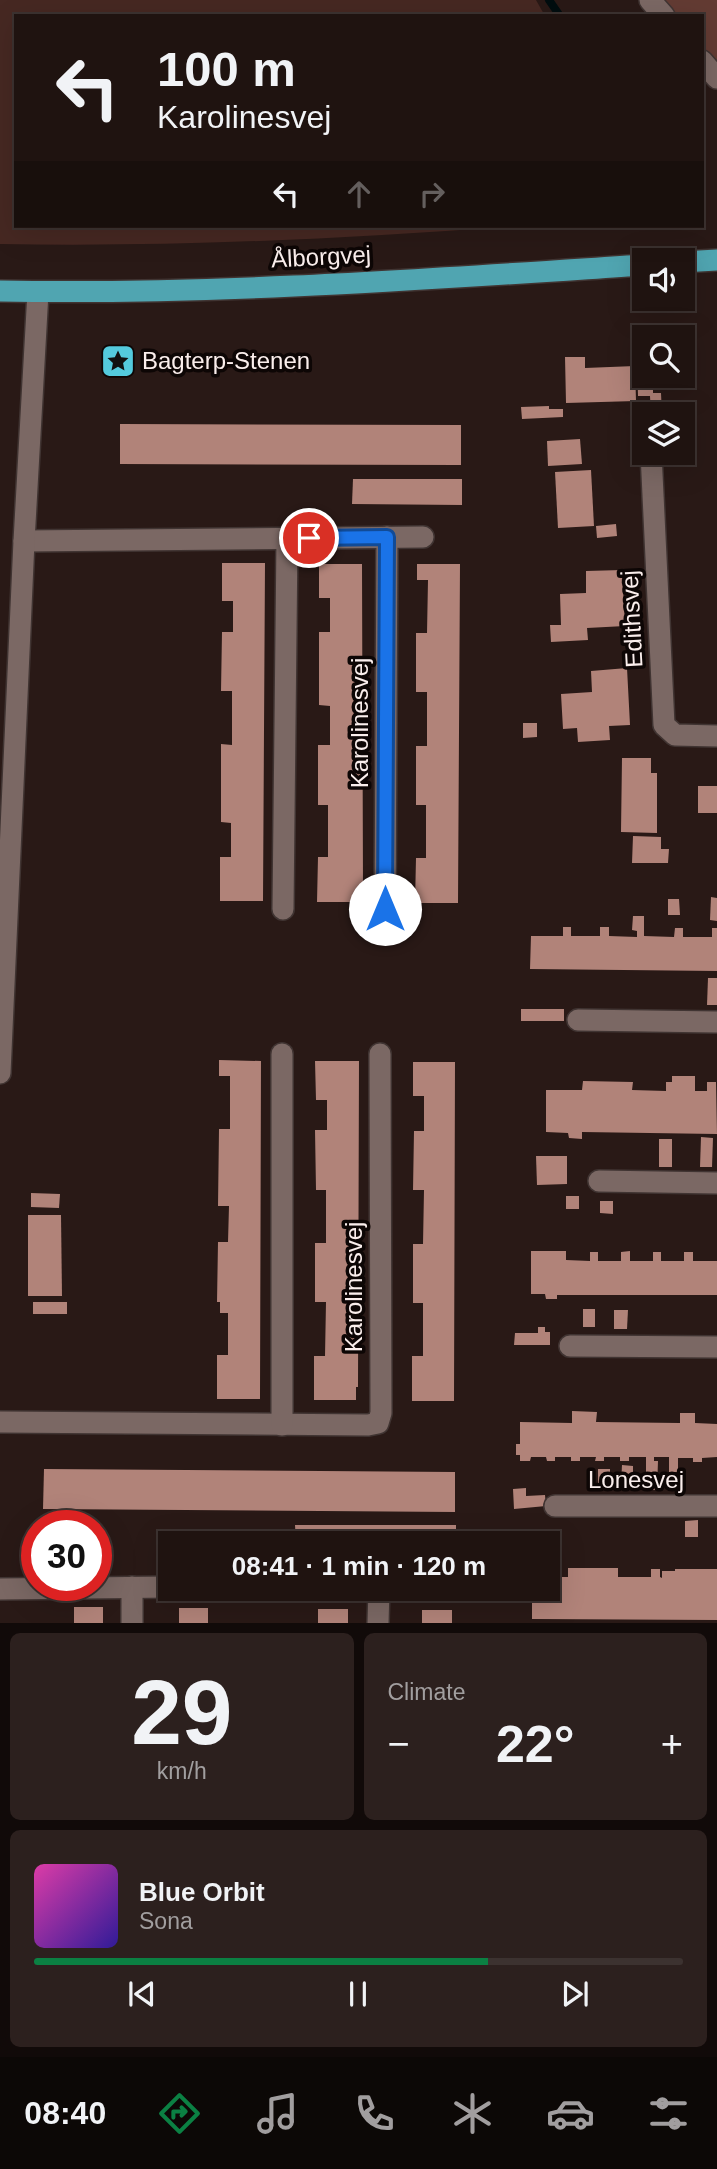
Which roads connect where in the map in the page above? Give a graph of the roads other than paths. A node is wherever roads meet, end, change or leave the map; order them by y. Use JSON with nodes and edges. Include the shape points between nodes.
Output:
{"nodes":[{"id":1,"x":650,"y":0,"type":"edge"},
{"id":2,"x":662,"y":14,"type":"edge"},
{"id":3,"x":704,"y":63,"type":"edge"},
{"id":4,"x":717,"y":78,"type":"edge"},
{"id":5,"x":717,"y":260,"type":"edge"},
{"id":6,"x":695,"y":261,"type":"edge"},
{"id":7,"x":632,"y":266,"type":"edge"},
{"id":8,"x":0,"y":291,"type":"edge"},
{"id":9,"x":38,"y":292,"type":"junction"},
{"id":10,"x":652,"y":465,"type":"edge"},
{"id":11,"x":387,"y":537,"type":"junction"},
{"id":12,"x":423,"y":537,"type":"dead end"},
{"id":13,"x":287,"y":539,"type":"junction"},
{"id":14,"x":24,"y":541,"type":"junction"},
{"id":15,"x":717,"y":736,"type":"edge"},
{"id":16,"x":283,"y":909,"type":"dead end"},
{"id":17,"x":385,"y":909,"type":"dead end"},
{"id":18,"x":578,"y":1020,"type":"dead end"},
{"id":19,"x":717,"y":1021,"type":"edge"},
{"id":20,"x":282,"y":1054,"type":"dead end"},
{"id":21,"x":380,"y":1054,"type":"dead end"},
{"id":22,"x":0,"y":1073,"type":"edge"},
{"id":23,"x":600,"y":1181,"type":"dead end"},
{"id":24,"x":717,"y":1183,"type":"edge"},
{"id":25,"x":570,"y":1346,"type":"dead end"},
{"id":26,"x":717,"y":1347,"type":"edge"},
{"id":27,"x":0,"y":1422,"type":"edge"},
{"id":28,"x":282,"y":1424,"type":"junction"},
{"id":29,"x":555,"y":1506,"type":"dead end"},
{"id":30,"x":717,"y":1506,"type":"edge"},
{"id":31,"x":132,"y":1587,"type":"junction"},
{"id":32,"x":158,"y":1587,"type":"edge"},
{"id":33,"x":0,"y":1589,"type":"edge"},
{"id":34,"x":379,"y":1601,"type":"edge"},
{"id":35,"x":132,"y":1623,"type":"edge"},
{"id":36,"x":378,"y":1623,"type":"edge"}],
"edges":[{"from":1,"to":2,"type":"street"},
{"from":3,"to":4,"type":"street"},
{"from":5,"to":6,"type":"main road"},
{"from":7,"to":9,"type":"main road","name":"Ålborgvej","via":[[147,292]]},
{"from":8,"to":9,"type":"main road","name":"Ålborgvej"},
{"from":9,"to":14,"type":"street"},
{"from":10,"to":15,"type":"street","name":"Edithsvej","via":[[664,725],[675,735]]},
{"from":11,"to":12,"type":"street"},
{"from":11,"to":13,"type":"street"},
{"from":11,"to":17,"type":"street","name":"Karolinesvej"},
{"from":13,"to":14,"type":"street"},
{"from":13,"to":16,"type":"street"},
{"from":14,"to":22,"type":"street"},
{"from":18,"to":19,"type":"street"},
{"from":20,"to":28,"type":"street"},
{"from":21,"to":28,"type":"street","name":"Karolinesvej","via":[[380,1419],[374,1425]]},
{"from":23,"to":24,"type":"street"},
{"from":25,"to":26,"type":"street"},
{"from":27,"to":28,"type":"street","name":"Karolinesvej"},
{"from":29,"to":30,"type":"street","name":"Lonesvej"},
{"from":31,"to":32,"type":"street"},
{"from":31,"to":33,"type":"street"},
{"from":31,"to":35,"type":"street"},
{"from":34,"to":36,"type":"street"}]}
